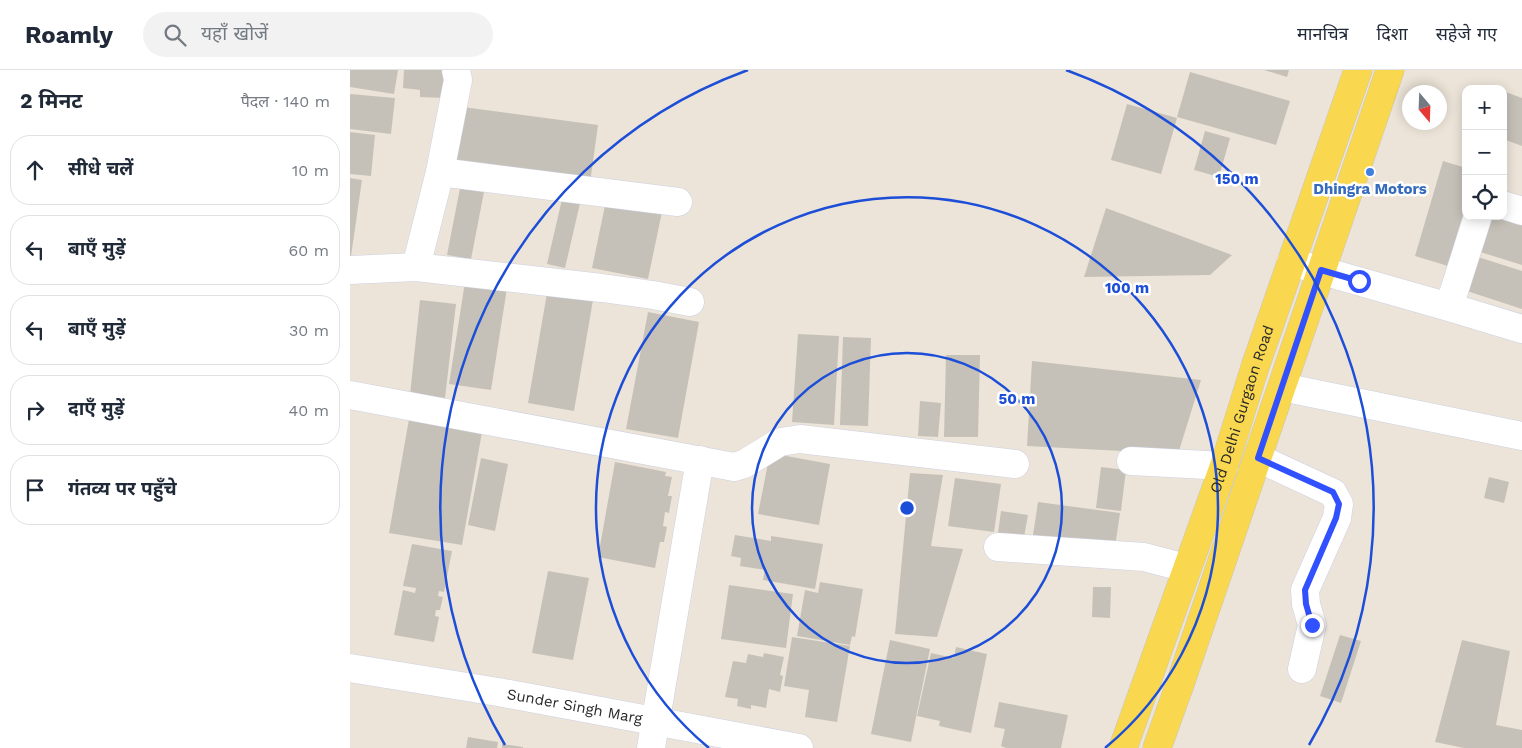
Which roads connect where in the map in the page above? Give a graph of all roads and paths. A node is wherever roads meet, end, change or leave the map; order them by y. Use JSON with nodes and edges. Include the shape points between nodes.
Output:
{"nodes":[{"id":1,"x":456,"y":70,"type":"edge"},
{"id":2,"x":1358,"y":70,"type":"edge"},
{"id":3,"x":1390,"y":70,"type":"edge"},
{"id":4,"x":440,"y":172,"type":"junction"},
{"id":5,"x":678,"y":202,"type":"dead end"},
{"id":6,"x":1507,"y":206,"type":"edge"},
{"id":7,"x":1522,"y":211,"type":"edge"},
{"id":8,"x":1477,"y":220,"type":"edge"},
{"id":9,"x":1291,"y":262,"type":"junction"},
{"id":10,"x":416,"y":267,"type":"junction"},
{"id":11,"x":350,"y":270,"type":"edge"},
{"id":12,"x":1321,"y":270,"type":"junction"},
{"id":13,"x":690,"y":302,"type":"dead end"},
{"id":14,"x":1449,"y":307,"type":"junction"},
{"id":15,"x":1522,"y":329,"type":"edge"},
{"id":16,"x":1282,"y":387,"type":"junction"},
{"id":17,"x":350,"y":395,"type":"edge"},
{"id":18,"x":1522,"y":436,"type":"edge"},
{"id":19,"x":1258,"y":458,"type":"junction"},
{"id":20,"x":700,"y":460,"type":"junction"},
{"id":21,"x":1131,"y":461,"type":"dead end"},
{"id":22,"x":1015,"y":464,"type":"dead end"},
{"id":23,"x":1224,"y":466,"type":"junction"},
{"id":24,"x":998,"y":547,"type":"dead end"},
{"id":25,"x":1186,"y":568,"type":"junction"},
{"id":26,"x":350,"y":668,"type":"edge"},
{"id":27,"x":1302,"y":669,"type":"dead end"},
{"id":28,"x":657,"y":721,"type":"junction"},
{"id":29,"x":651,"y":748,"type":"edge"},
{"id":30,"x":799,"y":748,"type":"edge"},
{"id":31,"x":1123,"y":748,"type":"edge"},
{"id":32,"x":1157,"y":748,"type":"edge"}],
"edges":[{"from":1,"to":4,"type":"street","via":[[458,80]]},
{"from":2,"to":9,"type":"main road","name":"Old Delhi Gurgaon Road"},
{"from":3,"to":12,"type":"main road","name":"Old Delhi Gurgaon Road"},
{"from":4,"to":5,"type":"street"},
{"from":4,"to":10,"type":"street"},
{"from":6,"to":7,"type":"street"},
{"from":8,"to":14,"type":"street"},
{"from":9,"to":12,"type":"street"},
{"from":9,"to":23,"type":"main road","name":"Old Delhi Gurgaon Road"},
{"from":10,"to":11,"type":"street"},
{"from":10,"to":13,"type":"street","via":[[602,288]]},
{"from":12,"to":14,"type":"street"},
{"from":12,"to":16,"type":"main road","name":"Old Delhi Gurgaon Road"},
{"from":14,"to":15,"type":"street"},
{"from":16,"to":18,"type":"street"},
{"from":16,"to":19,"type":"main road","name":"Old Delhi Gurgaon Road"},
{"from":17,"to":20,"type":"street"},
{"from":19,"to":27,"type":"street","via":[[1333,492],[1339,504],[1305,590],[1312,625]]},
{"from":19,"to":32,"type":"main road","name":"Old Delhi Gurgaon Road"},
{"from":20,"to":22,"type":"street","via":[[734,468],[780,442],[800,439]]},
{"from":20,"to":28,"type":"street"},
{"from":21,"to":23,"type":"street"},
{"from":23,"to":25,"type":"main road","name":"Old Delhi Gurgaon Road"},
{"from":24,"to":25,"type":"street","via":[[1144,557]]},
{"from":25,"to":31,"type":"main road","name":"Old Delhi Gurgaon Road"},
{"from":26,"to":28,"type":"street","name":"Sunder Singh Marg"},
{"from":28,"to":29,"type":"street"},
{"from":28,"to":30,"type":"street","name":"Sunder Singh Marg"}]}
